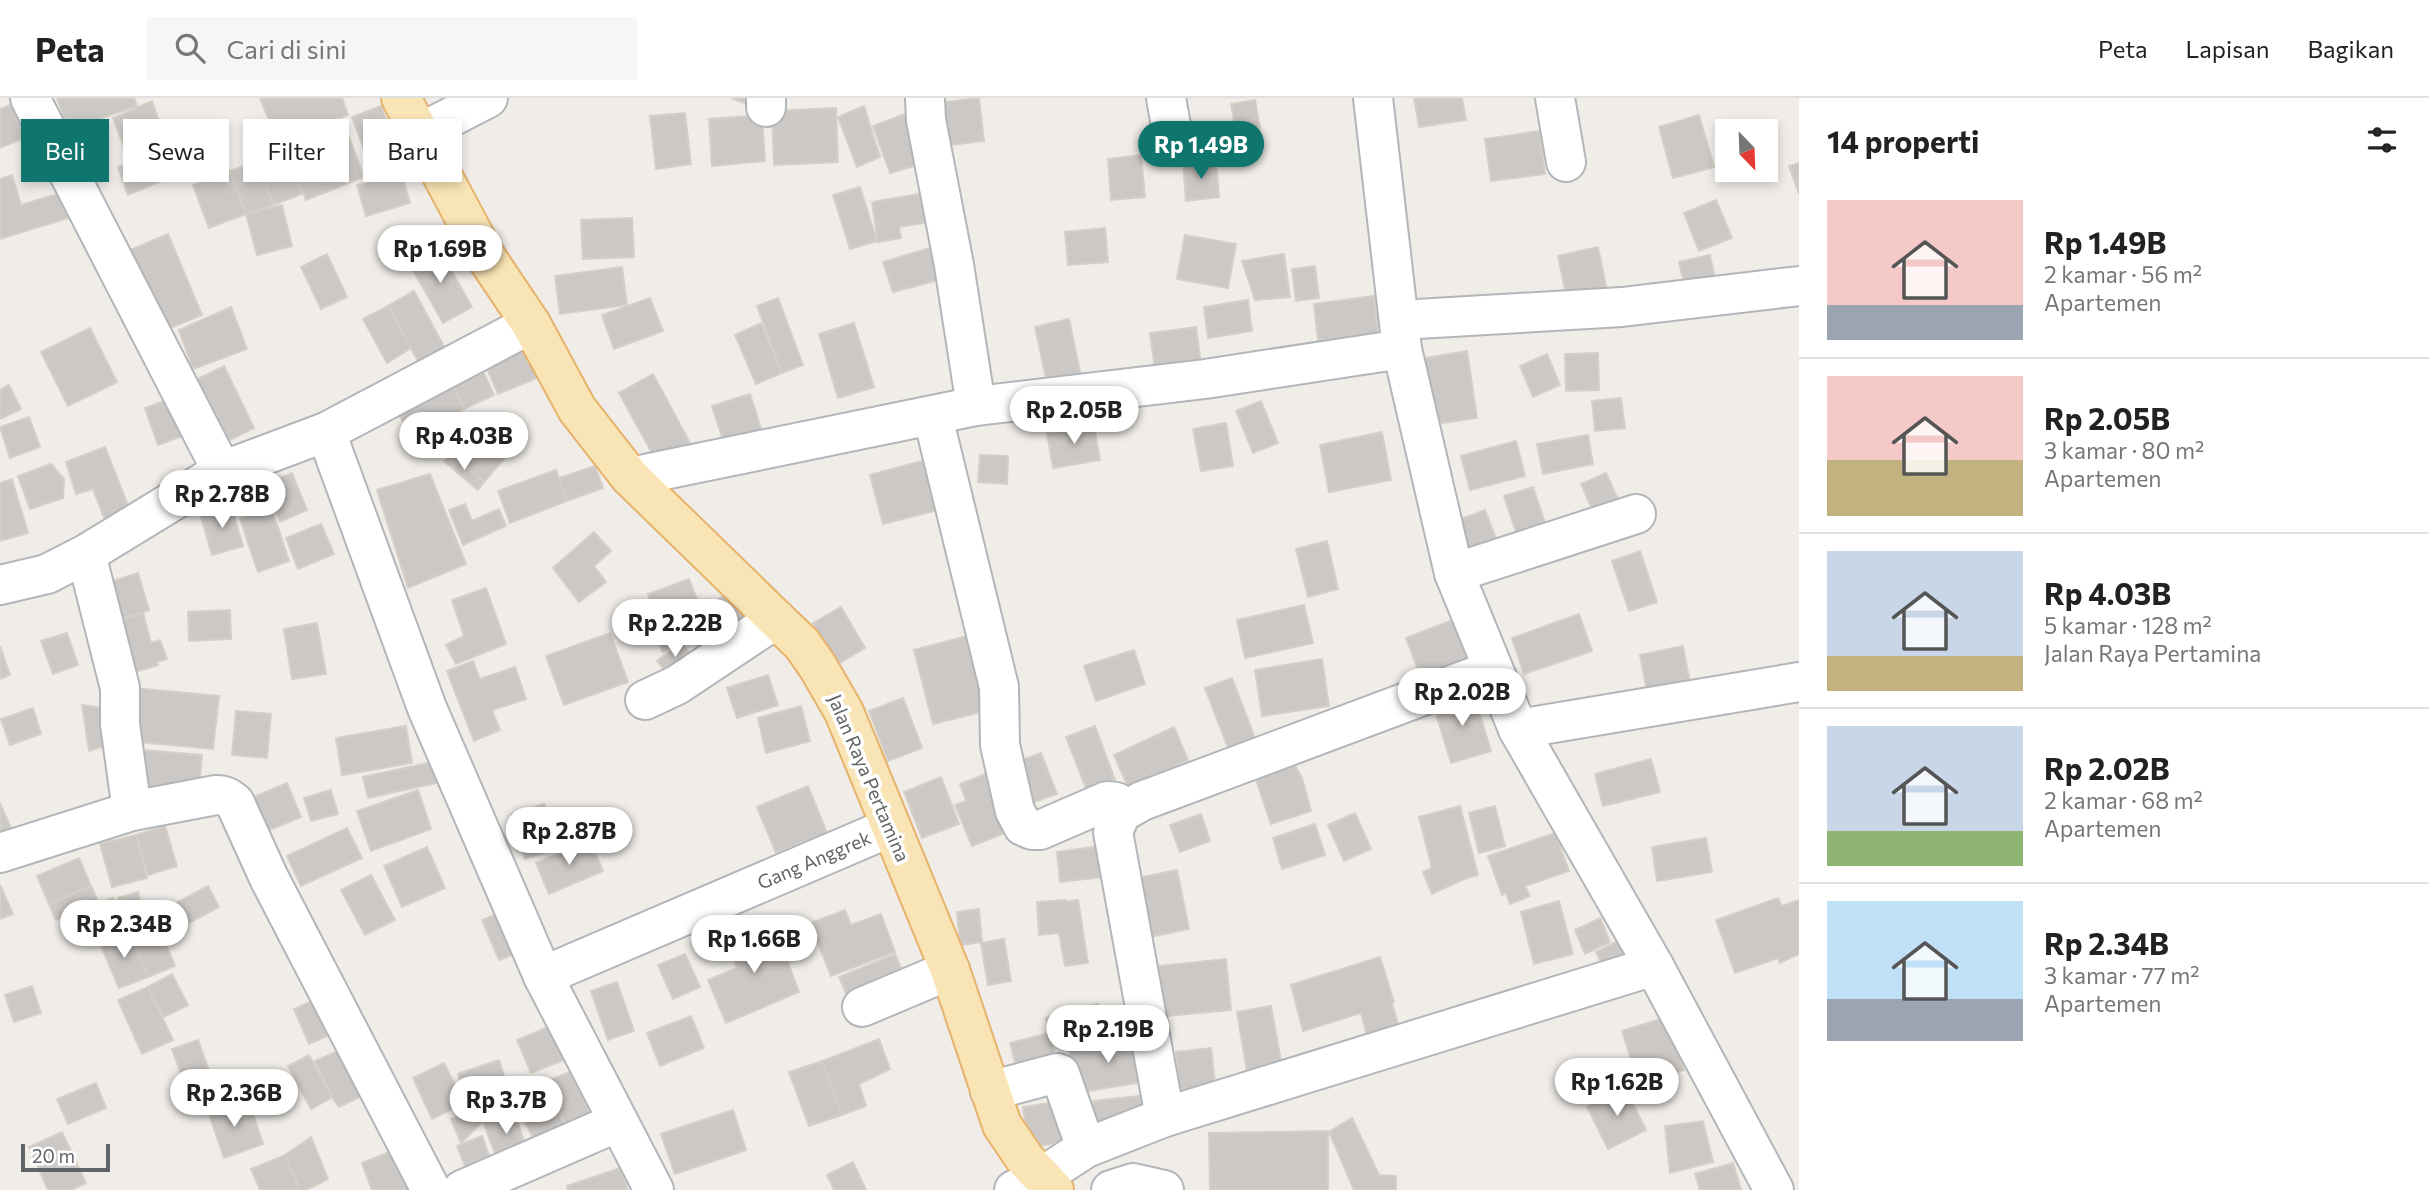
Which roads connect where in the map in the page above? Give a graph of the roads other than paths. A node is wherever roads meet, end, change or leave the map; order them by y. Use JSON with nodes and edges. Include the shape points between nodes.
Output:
{"nodes":[{"id":1,"x":30,"y":98,"type":"edge"},
{"id":2,"x":401,"y":98,"type":"edge"},
{"id":3,"x":488,"y":98,"type":"edge"},
{"id":4,"x":925,"y":98,"type":"edge"},
{"id":5,"x":1373,"y":98,"type":"edge"},
{"id":6,"x":1556,"y":98,"type":"edge"},
{"id":7,"x":412,"y":119,"type":"edge"},
{"id":8,"x":447,"y":119,"type":"edge"},
{"id":9,"x":1566,"y":162,"type":"dead end"},
{"id":10,"x":446,"y":182,"type":"edge"},
{"id":11,"x":1799,"y":286,"type":"edge"},
{"id":12,"x":531,"y":324,"type":"junction"},
{"id":13,"x":1401,"y":334,"type":"junction"},
{"id":14,"x":976,"y":406,"type":"junction"},
{"id":15,"x":933,"y":416,"type":"junction"},
{"id":16,"x":326,"y":432,"type":"junction"},
{"id":17,"x":222,"y":471,"type":"junction"},
{"id":18,"x":630,"y":477,"type":"junction"},
{"id":19,"x":1636,"y":514,"type":"dead end"},
{"id":20,"x":86,"y":554,"type":"junction"},
{"id":21,"x":1454,"y":573,"type":"junction"},
{"id":22,"x":0,"y":585,"type":"edge"},
{"id":23,"x":776,"y":619,"type":"junction"},
{"id":24,"x":1492,"y":670,"type":"junction"},
{"id":25,"x":1799,"y":682,"type":"edge"},
{"id":26,"x":645,"y":700,"type":"dead end"},
{"id":27,"x":1518,"y":729,"type":"junction"},
{"id":28,"x":132,"y":811,"type":"junction"},
{"id":29,"x":1122,"y":813,"type":"junction"},
{"id":30,"x":891,"y":827,"type":"junction"},
{"id":31,"x":0,"y":853,"type":"edge"},
{"id":32,"x":1654,"y":966,"type":"junction"},
{"id":33,"x":950,"y":970,"type":"junction"},
{"id":34,"x":543,"y":976,"type":"junction"},
{"id":35,"x":862,"y":1007,"type":"dead end"},
{"id":36,"x":990,"y":1091,"type":"junction"},
{"id":37,"x":1165,"y":1117,"type":"junction"},
{"id":38,"x":618,"y":1122,"type":"junction"},
{"id":39,"x":1086,"y":1148,"type":"junction"},
{"id":40,"x":1037,"y":1185,"type":"edge"},
{"id":41,"x":431,"y":1190,"type":"edge"},
{"id":42,"x":462,"y":1190,"type":"edge"},
{"id":43,"x":654,"y":1190,"type":"edge"},
{"id":44,"x":1111,"y":1190,"type":"edge"},
{"id":45,"x":1164,"y":1190,"type":"edge"},
{"id":46,"x":1774,"y":1190,"type":"edge"}],
"edges":[{"from":1,"to":17,"type":"street"},
{"from":2,"to":7,"type":"main road","name":"Jalan Raya Pertamina"},
{"from":3,"to":8,"type":"street"},
{"from":4,"to":14,"type":"street"},
{"from":5,"to":13,"type":"street"},
{"from":6,"to":9,"type":"street"},
{"from":10,"to":12,"type":"main road","name":"Jalan Raya Pertamina","via":[[484,254]]},
{"from":11,"to":13,"type":"street"},
{"from":12,"to":16,"type":"street"},
{"from":12,"to":18,"type":"main road","name":"Jalan Raya Pertamina","via":[[577,409]]},
{"from":13,"to":14,"type":"street","via":[[1205,379]]},
{"from":13,"to":21,"type":"street"},
{"from":14,"to":15,"type":"street"},
{"from":15,"to":18,"type":"street"},
{"from":15,"to":29,"type":"street","via":[[999,687],[1000,745],[1015,811],[1023,826],[1032,831],[1107,801],[1116,802]]},
{"from":16,"to":17,"type":"street"},
{"from":16,"to":34,"type":"street","via":[[427,708]]},
{"from":17,"to":20,"type":"street"},
{"from":18,"to":23,"type":"main road","name":"Jalan Raya Pertamina"},
{"from":19,"to":21,"type":"street"},
{"from":20,"to":22,"type":"street","via":[[47,574]]},
{"from":20,"to":28,"type":"street","via":[[120,688]]},
{"from":21,"to":24,"type":"street"},
{"from":23,"to":26,"type":"street","via":[[677,685]]},
{"from":23,"to":30,"type":"main road","name":"Jalan Raya Pertamina","via":[[807,652],[844,712]]},
{"from":24,"to":27,"type":"street"},
{"from":24,"to":29,"type":"street","via":[[1142,801]]},
{"from":25,"to":27,"type":"street"},
{"from":27,"to":32,"type":"street"},
{"from":28,"to":31,"type":"street"},
{"from":28,"to":41,"type":"street","via":[[216,795],[235,803],[269,878]]},
{"from":29,"to":37,"type":"street","via":[[1113,832]]},
{"from":30,"to":33,"type":"main road","name":"Jalan Raya Pertamina"},
{"from":30,"to":34,"type":"street","name":"Gang Anggrek"},
{"from":32,"to":37,"type":"street"},
{"from":32,"to":46,"type":"street"},
{"from":33,"to":35,"type":"street"},
{"from":33,"to":36,"type":"main road","name":"Jalan Raya Pertamina"},
{"from":34,"to":38,"type":"street"},
{"from":36,"to":39,"type":"street","via":[[1060,1074]]},
{"from":36,"to":40,"type":"main road","name":"Jalan Raya Pertamina","via":[[1002,1125]]},
{"from":37,"to":39,"type":"street"},
{"from":38,"to":42,"type":"street"},
{"from":38,"to":43,"type":"street"},
{"from":39,"to":40,"type":"street"},
{"from":44,"to":45,"type":"street","via":[[1133,1182]]}]}
